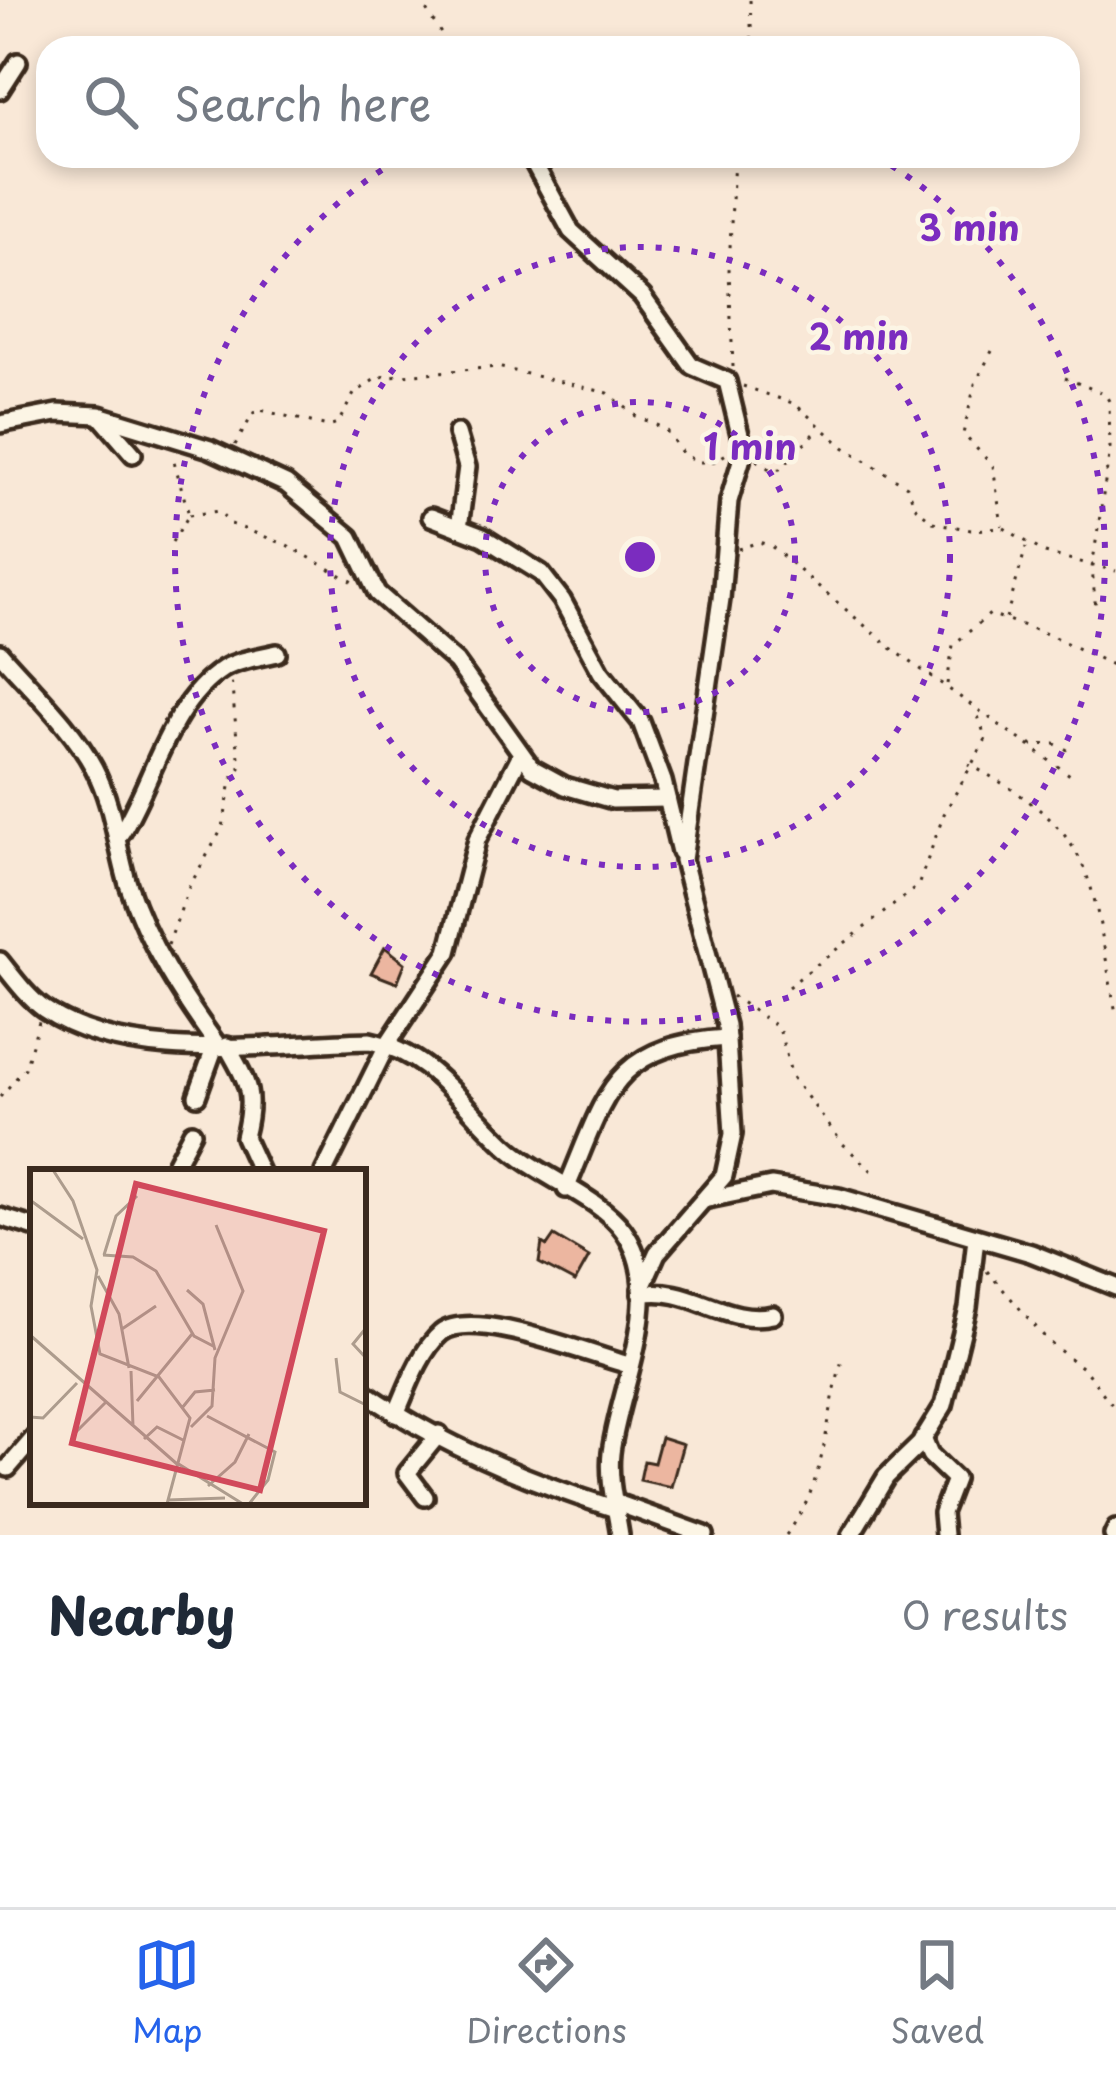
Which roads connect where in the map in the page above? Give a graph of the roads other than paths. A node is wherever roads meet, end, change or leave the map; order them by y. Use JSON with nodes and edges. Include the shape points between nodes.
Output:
{"nodes":[{"id":1,"x":18,"y":62,"type":"dead end"},
{"id":2,"x":0,"y":90,"type":"edge"},
{"id":3,"x":537,"y":168,"type":"edge"},
{"id":4,"x":99,"y":415,"type":"junction"},
{"id":5,"x":0,"y":424,"type":"edge"},
{"id":6,"x":457,"y":433,"type":"dead end"},
{"id":7,"x":133,"y":454,"type":"dead end"},
{"id":8,"x":431,"y":518,"type":"dead end"},
{"id":9,"x":459,"y":528,"type":"junction"},
{"id":10,"x":277,"y":652,"type":"dead end"},
{"id":11,"x":0,"y":653,"type":"edge"},
{"id":12,"x":520,"y":758,"type":"junction"},
{"id":13,"x":668,"y":799,"type":"junction"},
{"id":14,"x":119,"y":836,"type":"junction"},
{"id":15,"x":683,"y":860,"type":"junction"},
{"id":16,"x":0,"y":961,"type":"edge"},
{"id":17,"x":728,"y":1038,"type":"junction"},
{"id":18,"x":387,"y":1045,"type":"junction"},
{"id":19,"x":220,"y":1046,"type":"junction"},
{"id":20,"x":197,"y":1096,"type":"dead end"},
{"id":21,"x":192,"y":1132,"type":"dead end"},
{"id":22,"x":173,"y":1169,"type":"edge"},
{"id":23,"x":259,"y":1169,"type":"edge"},
{"id":24,"x":325,"y":1169,"type":"edge"},
{"id":25,"x":566,"y":1189,"type":"junction"},
{"id":26,"x":708,"y":1199,"type":"junction"},
{"id":27,"x":0,"y":1217,"type":"edge"},
{"id":28,"x":30,"y":1226,"type":"edge"},
{"id":29,"x":976,"y":1243,"type":"junction"},
{"id":30,"x":1116,"y":1287,"type":"edge"},
{"id":31,"x":640,"y":1292,"type":"junction"},
{"id":32,"x":773,"y":1315,"type":"dead end"},
{"id":33,"x":628,"y":1365,"type":"junction"},
{"id":34,"x":366,"y":1392,"type":"edge"},
{"id":35,"x":396,"y":1414,"type":"junction"},
{"id":36,"x":439,"y":1434,"type":"junction"},
{"id":37,"x":923,"y":1438,"type":"junction"},
{"id":38,"x":30,"y":1442,"type":"edge"},
{"id":39,"x":8,"y":1468,"type":"dead end"},
{"id":40,"x":425,"y":1497,"type":"dead end"},
{"id":41,"x":615,"y":1506,"type":"junction"},
{"id":42,"x":620,"y":1535,"type":"edge"},
{"id":43,"x":705,"y":1535,"type":"edge"},
{"id":44,"x":851,"y":1535,"type":"edge"},
{"id":45,"x":944,"y":1535,"type":"edge"}],
"edges":[{"from":1,"to":2,"type":"street"},
{"from":3,"to":15,"type":"street","via":[[571,231],[642,296],[692,366],[728,381],[744,455],[729,501]]},
{"from":4,"to":5,"type":"street"},
{"from":4,"to":7,"type":"street"},
{"from":4,"to":12,"type":"street","via":[[229,457],[286,484],[339,524],[385,602],[456,662]]},
{"from":6,"to":9,"type":"street","via":[[467,467]]},
{"from":8,"to":9,"type":"street"},
{"from":9,"to":13,"type":"street","via":[[541,573],[562,600],[602,672],[634,708]]},
{"from":10,"to":14,"type":"street","via":[[210,681],[176,722]]},
{"from":11,"to":14,"type":"street","via":[[83,749]]},
{"from":12,"to":13,"type":"street","via":[[587,794]]},
{"from":12,"to":18,"type":"street","via":[[477,840],[454,938]]},
{"from":13,"to":15,"type":"street"},
{"from":14,"to":19,"type":"street","via":[[127,880],[161,961]]},
{"from":15,"to":17,"type":"street"},
{"from":16,"to":19,"type":"street","via":[[42,1008],[97,1033]]},
{"from":17,"to":25,"type":"street","via":[[676,1045],[620,1077],[604,1094]]},
{"from":17,"to":26,"type":"street","via":[[733,1134],[729,1164]]},
{"from":18,"to":19,"type":"street"},
{"from":18,"to":24,"type":"street"},
{"from":18,"to":25,"type":"street","via":[[420,1061],[518,1157]]},
{"from":19,"to":20,"type":"street"},
{"from":19,"to":23,"type":"street","via":[[250,1090],[244,1137]]},
{"from":21,"to":22,"type":"street"},
{"from":25,"to":31,"type":"street","via":[[625,1233]]},
{"from":26,"to":29,"type":"street","via":[[770,1186],[807,1191]]},
{"from":26,"to":31,"type":"street","via":[[657,1253]]},
{"from":27,"to":28,"type":"street"},
{"from":29,"to":30,"type":"street","via":[[1070,1266]]},
{"from":29,"to":37,"type":"street","via":[[949,1393]]},
{"from":31,"to":32,"type":"street","via":[[669,1291],[750,1319]]},
{"from":31,"to":33,"type":"street"},
{"from":33,"to":35,"type":"street","via":[[487,1323],[465,1324],[438,1335]]},
{"from":33,"to":41,"type":"street","via":[[611,1456]]},
{"from":34,"to":35,"type":"street"},
{"from":35,"to":36,"type":"street"},
{"from":36,"to":40,"type":"street","via":[[407,1473]]},
{"from":36,"to":41,"type":"street"},
{"from":37,"to":44,"type":"street","via":[[886,1477]]},
{"from":37,"to":45,"type":"street","via":[[956,1479],[942,1513]]},
{"from":38,"to":39,"type":"street"},
{"from":41,"to":42,"type":"street"},
{"from":41,"to":43,"type":"street"}]}
